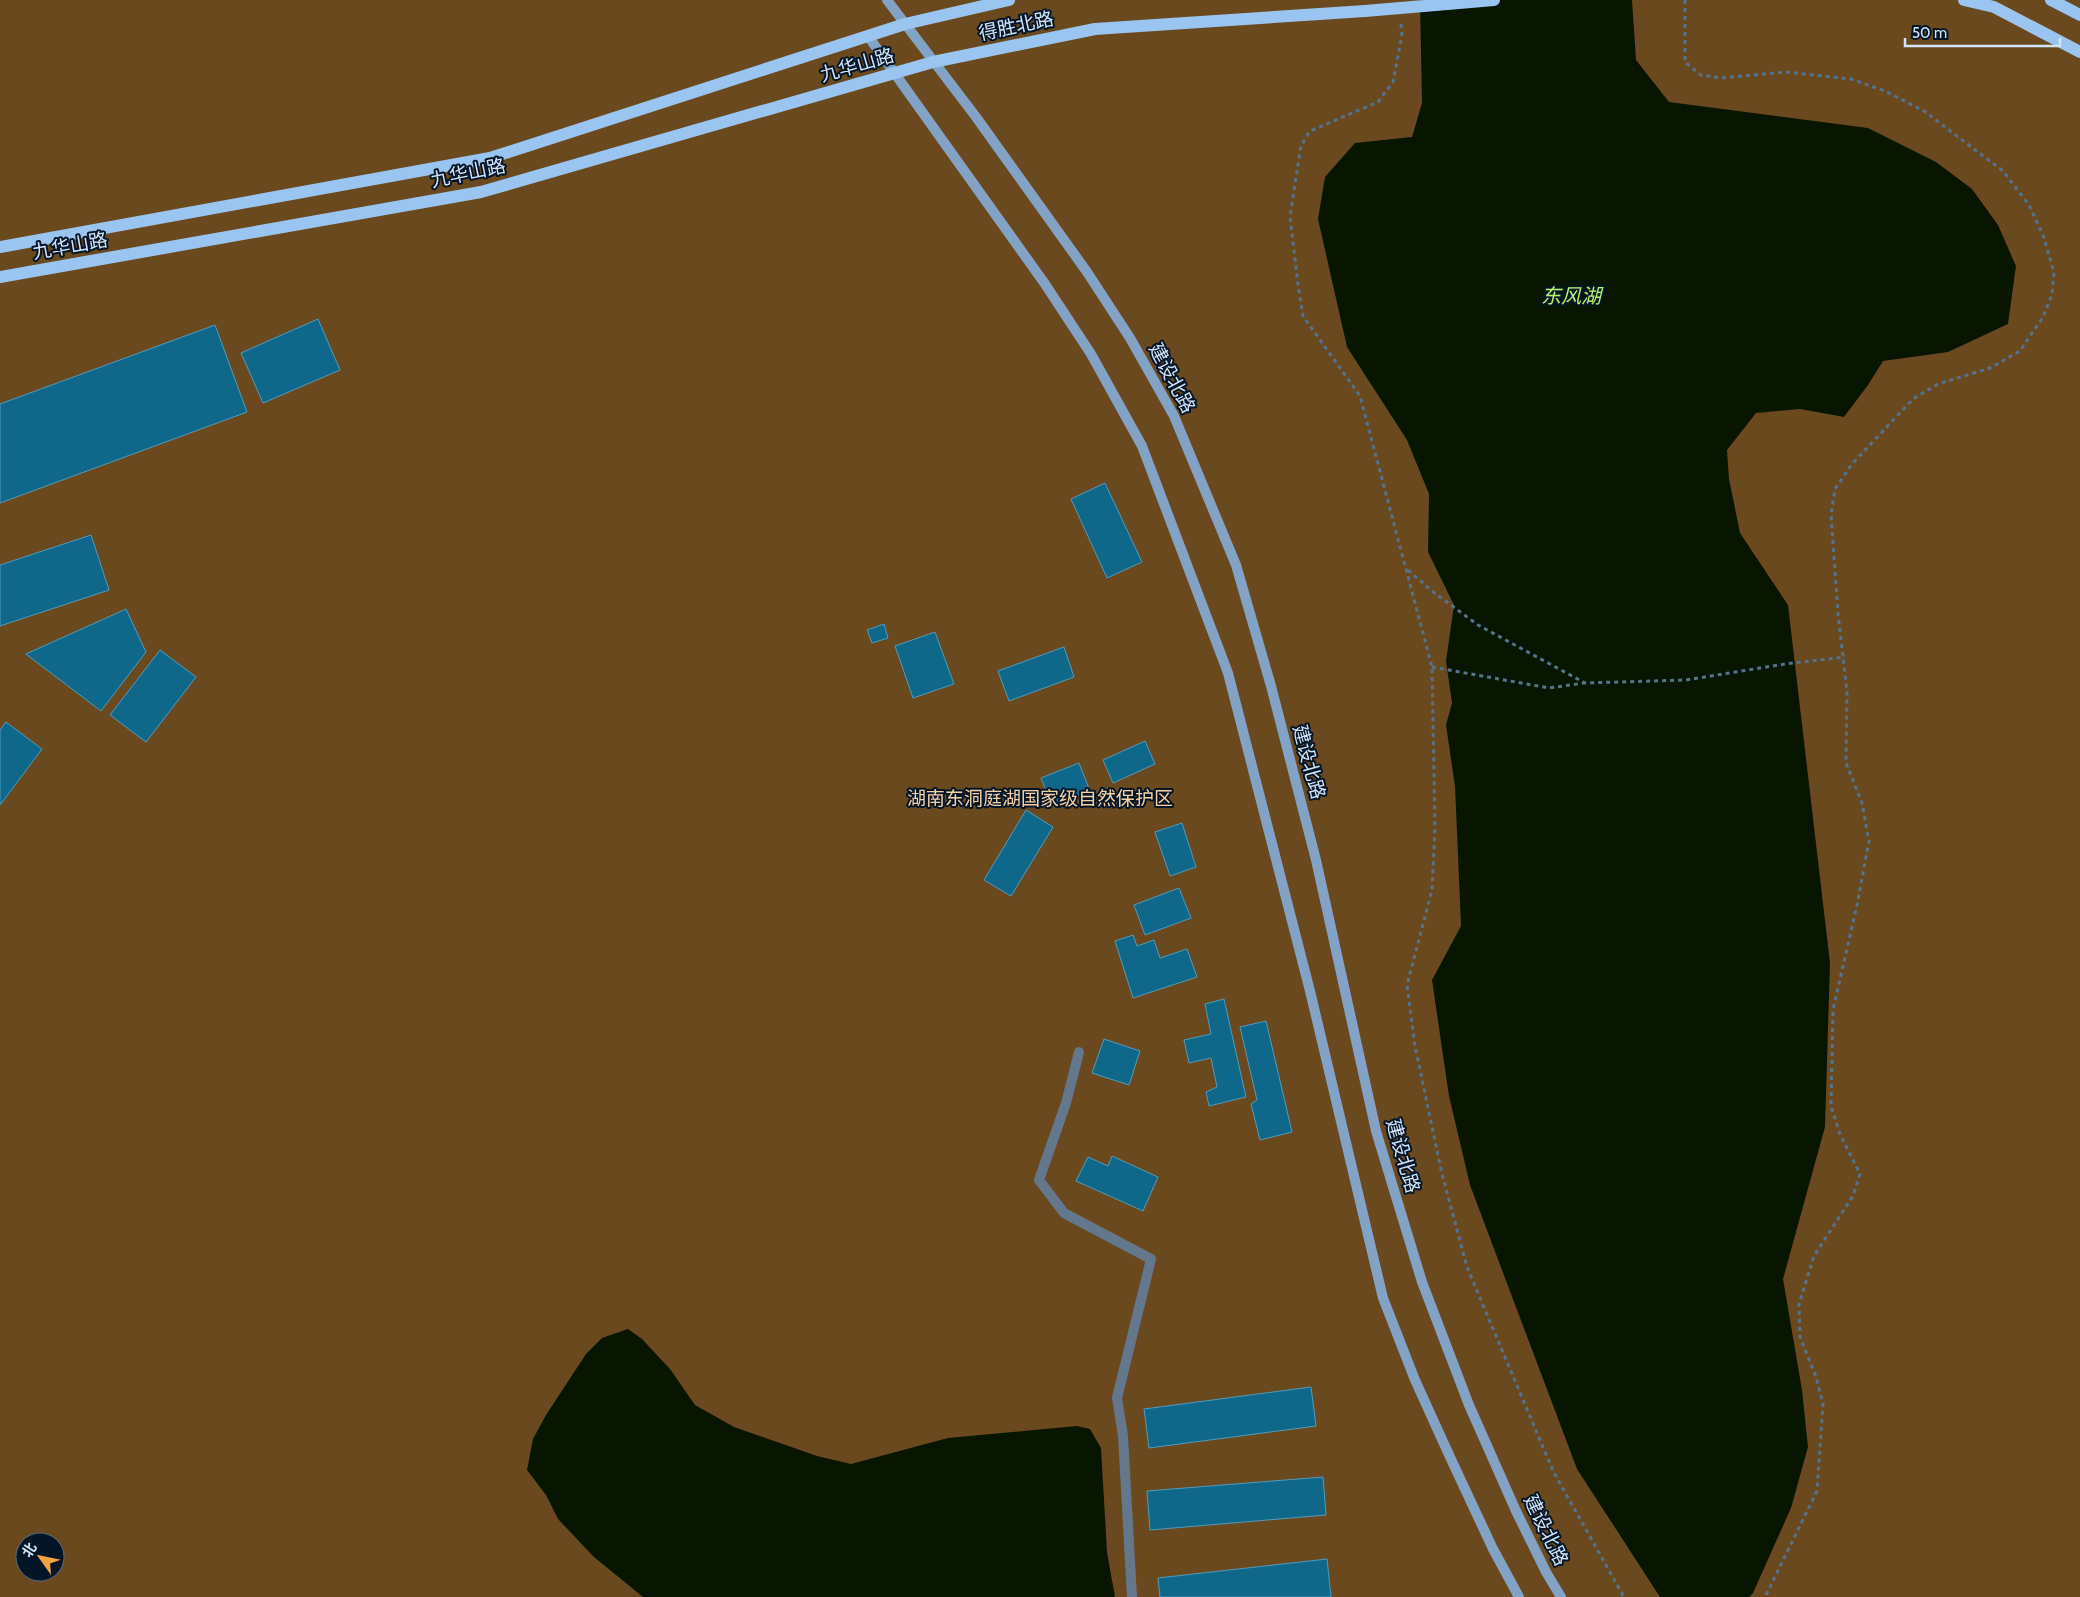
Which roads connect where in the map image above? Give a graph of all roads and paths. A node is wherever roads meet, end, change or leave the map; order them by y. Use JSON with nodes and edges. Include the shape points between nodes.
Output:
{"nodes":[{"id":1,"x":887,"y":0,"type":"edge"},
{"id":2,"x":1009,"y":0,"type":"edge"},
{"id":3,"x":1494,"y":0,"type":"edge"},
{"id":4,"x":1684,"y":0,"type":"edge"},
{"id":5,"x":1964,"y":0,"type":"edge"},
{"id":6,"x":2051,"y":0,"type":"edge"},
{"id":7,"x":2080,"y":15,"type":"edge"},
{"id":8,"x":1400,"y":18,"type":"dead end"},
{"id":9,"x":904,"y":24,"type":"junction"},
{"id":10,"x":868,"y":36,"type":"junction"},
{"id":11,"x":2080,"y":52,"type":"edge"},
{"id":12,"x":933,"y":62,"type":"junction"},
{"id":13,"x":895,"y":73,"type":"junction"},
{"id":14,"x":0,"y":247,"type":"edge"},
{"id":15,"x":0,"y":277,"type":"edge"},
{"id":16,"x":1407,"y":569,"type":"junction"},
{"id":17,"x":1845,"y":657,"type":"junction"},
{"id":18,"x":1432,"y":667,"type":"junction"},
{"id":19,"x":1585,"y":683,"type":"junction"},
{"id":20,"x":1078,"y":1052,"type":"dead end"},
{"id":21,"x":1132,"y":1597,"type":"edge"},
{"id":22,"x":1519,"y":1597,"type":"edge"},
{"id":23,"x":1561,"y":1597,"type":"edge"},
{"id":24,"x":1624,"y":1597,"type":"edge"},
{"id":25,"x":1765,"y":1597,"type":"edge"}],
"edges":[{"from":1,"to":9,"type":"main road","name":"建设北路"},
{"from":2,"to":9,"type":"main road","name":"得胜北路"},
{"from":3,"to":12,"type":"main road","name":"得胜北路","bridge":true,"via":[[1095,29]]},
{"from":4,"to":17,"type":"path","via":[[1685,62],[1700,75],[1721,78],[1786,72],[1851,80],[1885,91],[1924,111],[2003,171],[2029,205],[2043,235],[2054,272],[2052,295],[2043,317],[2020,351],[1990,368],[1938,384],[1914,399],[1852,464],[1834,489],[1831,515],[1838,614]]},
{"from":5,"to":11,"type":"main road","via":[[1994,7]]},
{"from":6,"to":7,"type":"main road"},
{"from":8,"to":16,"type":"path","via":[[1402,35],[1393,82],[1378,102],[1310,132],[1301,146],[1290,216],[1303,316],[1360,396]]},
{"from":9,"to":10,"type":"main road","name":"九华山路"},
{"from":9,"to":12,"type":"main road","name":"建设北路"},
{"from":10,"to":13,"type":"main road"},
{"from":10,"to":14,"type":"main road","name":"九华山路","via":[[490,158]]},
{"from":12,"to":13,"type":"main road","name":"九华山路"},
{"from":12,"to":23,"type":"main road","name":"建设北路","via":[[1087,272],[1130,338],[1174,416],[1236,566],[1316,860],[1376,1131],[1422,1282],[1469,1405],[1516,1511]]},
{"from":13,"to":15,"type":"main road","name":"九华山路","via":[[481,192]]},
{"from":13,"to":22,"type":"main road","via":[[1045,284],[1091,354],[1142,446],[1228,673],[1310,991],[1384,1298],[1415,1380],[1493,1549]]},
{"from":16,"to":18,"type":"path"},
{"from":16,"to":19,"type":"path","via":[[1478,625]]},
{"from":17,"to":19,"type":"path","via":[[1686,680]]},
{"from":17,"to":25,"type":"path","via":[[1846,763],[1862,803],[1869,840],[1832,1010],[1831,1106],[1840,1134],[1860,1174],[1853,1196],[1814,1256],[1799,1304],[1800,1337],[1816,1377],[1822,1404],[1817,1491]]},
{"from":18,"to":19,"type":"path","via":[[1549,688]]},
{"from":18,"to":24,"type":"path","via":[[1435,828],[1432,890],[1407,986],[1415,1046],[1442,1174],[1467,1267],[1553,1471]]},
{"from":20,"to":21,"type":"street","via":[[1066,1103],[1039,1180],[1064,1213],[1151,1259],[1117,1398],[1123,1436]]}]}
